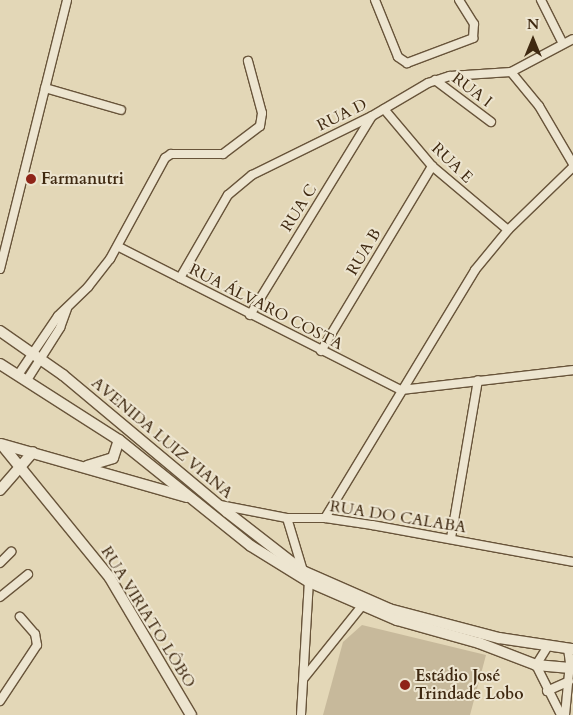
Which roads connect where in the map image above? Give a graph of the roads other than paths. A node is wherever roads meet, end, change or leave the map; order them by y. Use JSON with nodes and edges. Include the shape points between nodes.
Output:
{"nodes":[{"id":1,"x":67,"y":0,"type":"edge"},
{"id":2,"x":376,"y":0,"type":"edge"},
{"id":3,"x":459,"y":0,"type":"edge"},
{"id":4,"x":541,"y":0,"type":"edge"},
{"id":5,"x":573,"y":39,"type":"edge"},
{"id":6,"x":563,"y":44,"type":"junction"},
{"id":7,"x":248,"y":61,"type":"dead end"},
{"id":8,"x":511,"y":72,"type":"junction"},
{"id":9,"x":435,"y":80,"type":"junction"},
{"id":10,"x":45,"y":88,"type":"junction"},
{"id":11,"x":384,"y":109,"type":"junction"},
{"id":12,"x":121,"y":110,"type":"dead end"},
{"id":13,"x":372,"y":116,"type":"junction"},
{"id":14,"x":491,"y":122,"type":"dead end"},
{"id":15,"x":573,"y":165,"type":"edge"},
{"id":16,"x":432,"y":166,"type":"junction"},
{"id":17,"x":508,"y":230,"type":"junction"},
{"id":18,"x":119,"y":247,"type":"junction"},
{"id":19,"x":0,"y":269,"type":"edge"},
{"id":20,"x":180,"y":278,"type":"junction"},
{"id":21,"x":250,"y":315,"type":"junction"},
{"id":22,"x":0,"y":331,"type":"edge"},
{"id":23,"x":321,"y":351,"type":"junction"},
{"id":24,"x":38,"y":356,"type":"junction"},
{"id":25,"x":0,"y":364,"type":"edge"},
{"id":26,"x":573,"y":370,"type":"edge"},
{"id":27,"x":22,"y":378,"type":"junction"},
{"id":28,"x":478,"y":380,"type":"junction"},
{"id":29,"x":401,"y":390,"type":"junction"},
{"id":30,"x":119,"y":440,"type":"junction"},
{"id":31,"x":1,"y":444,"type":"edge"},
{"id":32,"x":33,"y":452,"type":"junction"},
{"id":33,"x":86,"y":466,"type":"junction"},
{"id":34,"x":21,"y":467,"type":"junction"},
{"id":35,"x":0,"y":490,"type":"edge"},
{"id":36,"x":191,"y":499,"type":"junction"},
{"id":37,"x":218,"y":505,"type":"junction"},
{"id":38,"x":287,"y":518,"type":"junction"},
{"id":39,"x":326,"y":518,"type":"junction"},
{"id":40,"x":451,"y":538,"type":"junction"},
{"id":41,"x":11,"y":552,"type":"dead end"},
{"id":42,"x":573,"y":562,"type":"edge"},
{"id":43,"x":0,"y":563,"type":"edge"},
{"id":44,"x":303,"y":571,"type":"junction"},
{"id":45,"x":28,"y":574,"type":"dead end"},
{"id":46,"x":308,"y":582,"type":"junction"},
{"id":47,"x":0,"y":597,"type":"edge"},
{"id":48,"x":361,"y":607,"type":"junction"},
{"id":49,"x":20,"y":617,"type":"dead end"},
{"id":50,"x":548,"y":646,"type":"junction"},
{"id":51,"x":570,"y":649,"type":"edge"},
{"id":52,"x":536,"y":666,"type":"junction"},
{"id":53,"x":572,"y":668,"type":"edge"},
{"id":54,"x":304,"y":678,"type":"junction"},
{"id":55,"x":569,"y":681,"type":"junction"},
{"id":56,"x":547,"y":691,"type":"junction"},
{"id":57,"x":0,"y":701,"type":"edge"},
{"id":58,"x":191,"y":715,"type":"edge"},
{"id":59,"x":301,"y":715,"type":"edge"},
{"id":60,"x":561,"y":715,"type":"edge"},
{"id":61,"x":565,"y":715,"type":"edge"}],
"edges":[{"from":1,"to":10,"type":"street"},
{"from":2,"to":3,"type":"street","via":[[398,57],[407,63],[473,38],[474,24]]},
{"from":4,"to":6,"type":"street"},
{"from":5,"to":6,"type":"street","name":"RUA D"},
{"from":6,"to":8,"type":"street","name":"RUA D"},
{"from":7,"to":18,"type":"street","via":[[263,120],[256,131],[223,154],[178,154],[165,158]]},
{"from":8,"to":9,"type":"street","name":"RUA D"},
{"from":8,"to":15,"type":"street","via":[[539,106]]},
{"from":9,"to":11,"type":"street","name":"RUA D"},
{"from":9,"to":14,"type":"street","name":"RUA I"},
{"from":10,"to":12,"type":"street"},
{"from":10,"to":19,"type":"street"},
{"from":11,"to":13,"type":"street","name":"RUA D"},
{"from":11,"to":16,"type":"street","name":"RUA E"},
{"from":13,"to":20,"type":"street","name":"RUA D","via":[[234,187]]},
{"from":13,"to":21,"type":"street","name":"RUA C"},
{"from":15,"to":17,"type":"street"},
{"from":16,"to":17,"type":"street","name":"RUA E"},
{"from":16,"to":23,"type":"street","name":"RUA B"},
{"from":17,"to":29,"type":"street","via":[[467,282]]},
{"from":18,"to":20,"type":"street","name":"RUA ÁLVARO COSTA"},
{"from":18,"to":24,"type":"street","via":[[88,288],[67,309],[62,324]]},
{"from":20,"to":21,"type":"street","name":"RUA ÁLVARO COSTA"},
{"from":21,"to":23,"type":"street","name":"RUA ÁLVARO COSTA"},
{"from":22,"to":24,"type":"main road","name":"AVENIDA LUIZ VIANA"},
{"from":23,"to":29,"type":"street","name":"RUA ÁLVARO COSTA"},
{"from":24,"to":27,"type":"street"},
{"from":24,"to":37,"type":"main road","name":"AVENIDA LUIZ VIANA"},
{"from":25,"to":27,"type":"main road","name":"AVENIDA LUIZ VIANA"},
{"from":26,"to":28,"type":"street"},
{"from":27,"to":30,"type":"main road","name":"AVENIDA LUIZ VIANA"},
{"from":28,"to":29,"type":"street"},
{"from":28,"to":40,"type":"street"},
{"from":29,"to":39,"type":"street"},
{"from":30,"to":33,"type":"main road","via":[[113,458]]},
{"from":30,"to":36,"type":"main road","name":"AVENIDA LUIZ VIANA"},
{"from":31,"to":32,"type":"main road"},
{"from":31,"to":34,"type":"main road","name":"RUA VIRIATO LÔBO"},
{"from":32,"to":33,"type":"main road"},
{"from":32,"to":34,"type":"main road"},
{"from":33,"to":36,"type":"main road"},
{"from":34,"to":35,"type":"main road"},
{"from":34,"to":58,"type":"main road","name":"RUA VIRIATO LÔBO","via":[[110,578]]},
{"from":36,"to":46,"type":"main road","name":"AVENIDA LUIZ VIANA","via":[[258,552]]},
{"from":37,"to":38,"type":"street","name":"RUA DO CALABA"},
{"from":37,"to":44,"type":"main road","name":"AVENIDA LUIZ VIANA"},
{"from":38,"to":39,"type":"street","name":"RUA DO CALABA"},
{"from":38,"to":44,"type":"street"},
{"from":39,"to":40,"type":"street","name":"RUA DO CALABA"},
{"from":40,"to":42,"type":"street","name":"RUA DO CALABA"},
{"from":41,"to":43,"type":"street"},
{"from":44,"to":50,"type":"main road","name":"AVENIDA LUIZ VIANA","via":[[390,609],[499,638]]},
{"from":45,"to":47,"type":"street"},
{"from":46,"to":48,"type":"main road","name":"AVENIDA LUIZ VIANA"},
{"from":46,"to":54,"type":"street"},
{"from":48,"to":52,"type":"main road","name":"AVENIDA LUIZ VIANA","via":[[479,643]]},
{"from":48,"to":54,"type":"street"},
{"from":49,"to":57,"type":"street","via":[[35,634],[37,644]]},
{"from":50,"to":51,"type":"main road","name":"AVENIDA LUIZ VIANA"},
{"from":50,"to":52,"type":"street"},
{"from":51,"to":53,"type":"street"},
{"from":52,"to":53,"type":"main road","name":"AVENIDA LUIZ VIANA"},
{"from":52,"to":56,"type":"street"},
{"from":53,"to":55,"type":"street"},
{"from":54,"to":59,"type":"street"},
{"from":55,"to":56,"type":"street"},
{"from":55,"to":61,"type":"street"},
{"from":56,"to":60,"type":"street"}]}
